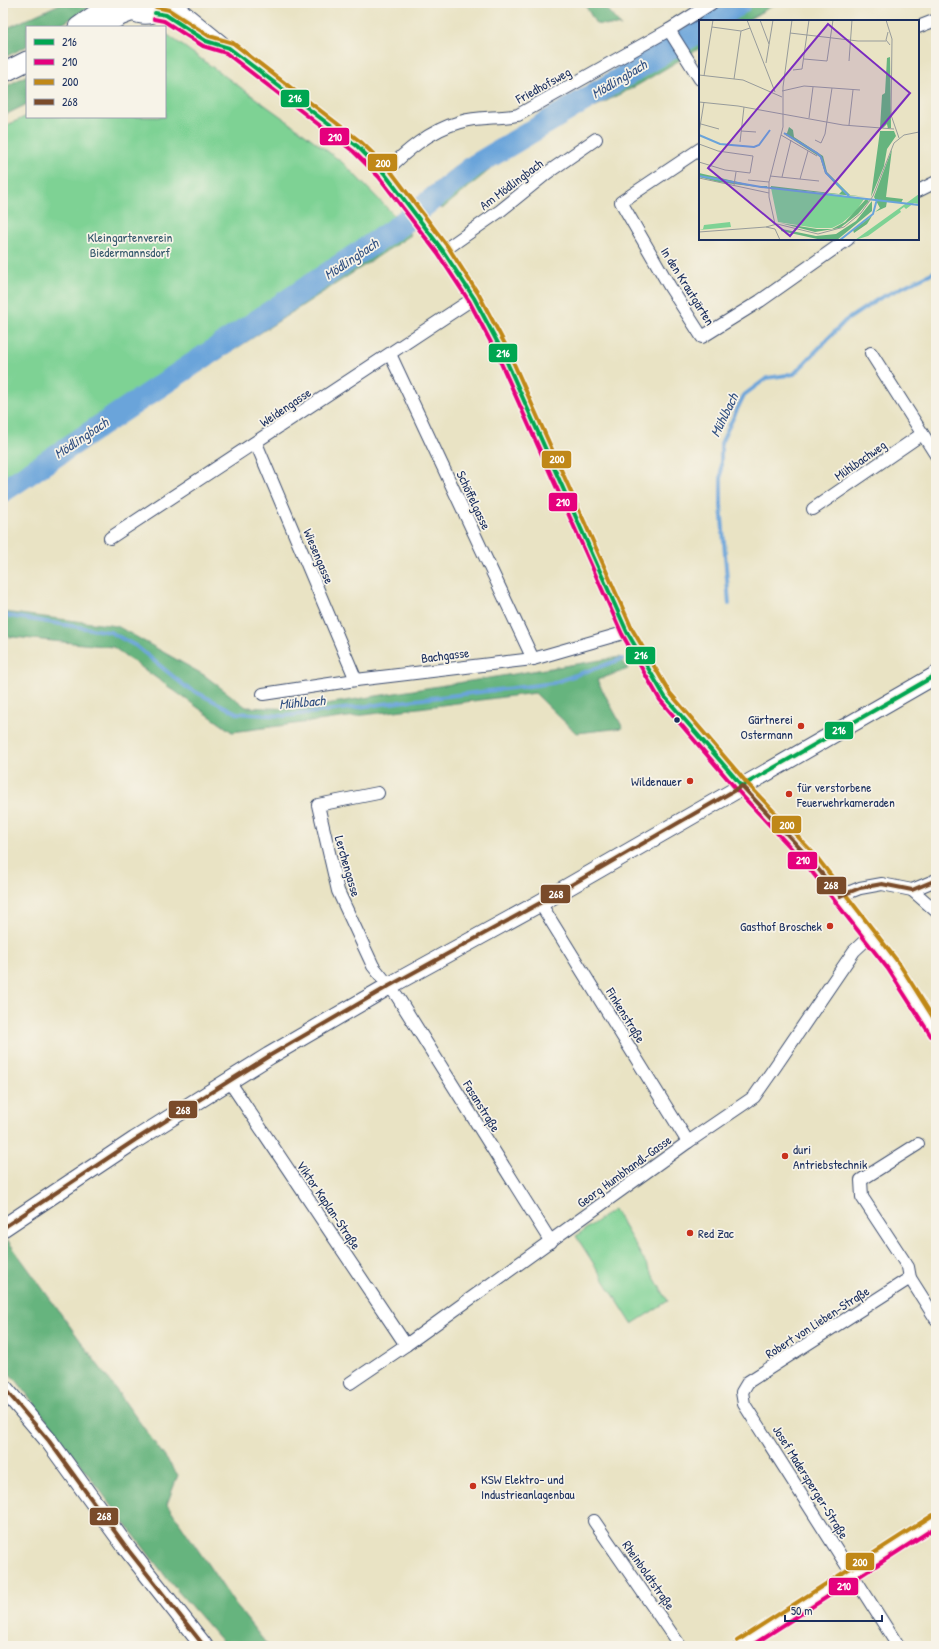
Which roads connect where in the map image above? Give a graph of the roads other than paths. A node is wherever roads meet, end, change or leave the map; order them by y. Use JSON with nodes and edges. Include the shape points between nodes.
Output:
{"nodes":[{"id":1,"x":112,"y":3,"type":"edge"},
{"id":2,"x":174,"y":3,"type":"edge"},
{"id":3,"x":712,"y":3,"type":"edge"},
{"id":4,"x":129,"y":7,"type":"edge"},
{"id":5,"x":160,"y":8,"type":"edge"},
{"id":6,"x":936,"y":20,"type":"edge"},
{"id":7,"x":79,"y":26,"type":"edge"},
{"id":8,"x":102,"y":26,"type":"edge"},
{"id":9,"x":919,"y":27,"type":"edge"},
{"id":10,"x":669,"y":30,"type":"junction"},
{"id":11,"x":229,"y":48,"type":"junction"},
{"id":12,"x":26,"y":62,"type":"edge"},
{"id":13,"x":3,"y":73,"type":"edge"},
{"id":14,"x":699,"y":77,"type":"edge"},
{"id":15,"x":596,"y":139,"type":"dead end"},
{"id":16,"x":699,"y":150,"type":"edge"},
{"id":17,"x":384,"y":173,"type":"junction"},
{"id":18,"x":936,"y":182,"type":"edge"},
{"id":19,"x":919,"y":190,"type":"edge"},
{"id":20,"x":847,"y":240,"type":"edge"},
{"id":21,"x":443,"y":251,"type":"junction"},
{"id":22,"x":474,"y":298,"type":"junction"},
{"id":23,"x":871,"y":353,"type":"dead end"},
{"id":24,"x":390,"y":354,"type":"junction"},
{"id":25,"x":922,"y":434,"type":"junction"},
{"id":26,"x":256,"y":443,"type":"junction"},
{"id":27,"x":936,"y":455,"type":"edge"},
{"id":28,"x":813,"y":509,"type":"dead end"},
{"id":29,"x":110,"y":538,"type":"dead end"},
{"id":30,"x":627,"y":632,"type":"junction"},
{"id":31,"x":533,"y":659,"type":"junction"},
{"id":32,"x":936,"y":675,"type":"edge"},
{"id":33,"x":356,"y":680,"type":"junction"},
{"id":34,"x":263,"y":694,"type":"dead end"},
{"id":35,"x":742,"y":786,"type":"junction"},
{"id":36,"x":378,"y":792,"type":"dead end"},
{"id":37,"x":936,"y":880,"type":"edge"},
{"id":38,"x":912,"y":890,"type":"junction"},
{"id":39,"x":840,"y":896,"type":"junction"},
{"id":40,"x":540,"y":903,"type":"junction"},
{"id":41,"x":936,"y":911,"type":"edge"},
{"id":42,"x":870,"y":936,"type":"junction"},
{"id":43,"x":389,"y":986,"type":"junction"},
{"id":44,"x":936,"y":1033,"type":"edge"},
{"id":45,"x":229,"y":1081,"type":"junction"},
{"id":46,"x":688,"y":1142,"type":"junction"},
{"id":47,"x":918,"y":1144,"type":"dead end"},
{"id":48,"x":3,"y":1228,"type":"edge"},
{"id":49,"x":551,"y":1242,"type":"junction"},
{"id":50,"x":910,"y":1278,"type":"junction"},
{"id":51,"x":936,"y":1319,"type":"edge"},
{"id":52,"x":406,"y":1345,"type":"junction"},
{"id":53,"x":350,"y":1383,"type":"dead end"},
{"id":54,"x":3,"y":1387,"type":"edge"},
{"id":55,"x":742,"y":1392,"type":"joint"},
{"id":56,"x":594,"y":1520,"type":"dead end"},
{"id":57,"x":936,"y":1520,"type":"edge"},
{"id":58,"x":852,"y":1574,"type":"junction"},
{"id":59,"x":204,"y":1646,"type":"edge"},
{"id":60,"x":680,"y":1646,"type":"edge"},
{"id":61,"x":740,"y":1646,"type":"edge"},
{"id":62,"x":898,"y":1646,"type":"edge"}],
"edges":[{"from":1,"to":7,"type":"main road"},
{"from":2,"to":11,"type":"street"},
{"from":3,"to":10,"type":"street","name":"Friedhofsweg"},
{"from":4,"to":5,"type":"main road","via":[[144,15]]},
{"from":4,"to":8,"type":"main road","via":[[120,16]]},
{"from":5,"to":11,"type":"street","via":[[166,16],[206,41]]},
{"from":6,"to":9,"type":"street"},
{"from":10,"to":14,"type":"street"},
{"from":10,"to":17,"type":"street","name":"Friedhofsweg","via":[[518,115],[460,121],[432,134]]},
{"from":11,"to":17,"type":"street","via":[[357,146]]},
{"from":12,"to":13,"type":"main road"},
{"from":15,"to":21,"type":"street","name":"Am Mödlingbach"},
{"from":16,"to":20,"type":"street","name":"In den Krautgärten","via":[[621,202],[702,337],[760,301]]},
{"from":17,"to":21,"type":"street"},
{"from":18,"to":19,"type":"street"},
{"from":21,"to":22,"type":"street"},
{"from":22,"to":24,"type":"street","name":"Weidengasse"},
{"from":22,"to":30,"type":"street","via":[[500,349]]},
{"from":23,"to":25,"type":"street"},
{"from":24,"to":26,"type":"street","name":"Weidengasse"},
{"from":24,"to":31,"type":"street","name":"Schöffelgasse"},
{"from":25,"to":27,"type":"street"},
{"from":25,"to":28,"type":"street","name":"Mühlbachweg"},
{"from":26,"to":29,"type":"street","name":"Weidengasse"},
{"from":26,"to":33,"type":"street","name":"Wiesengasse"},
{"from":30,"to":31,"type":"street","name":"Bachgasse"},
{"from":30,"to":35,"type":"street","via":[[665,697]]},
{"from":31,"to":33,"type":"street","name":"Bachgasse"},
{"from":32,"to":35,"type":"street"},
{"from":33,"to":34,"type":"street","name":"Bachgasse"},
{"from":35,"to":39,"type":"street","via":[[810,859]]},
{"from":35,"to":40,"type":"street"},
{"from":36,"to":43,"type":"street","name":"Lerchengasse","via":[[318,805],[338,891],[373,966]]},
{"from":37,"to":38,"type":"street"},
{"from":38,"to":39,"type":"street","via":[[882,884],[860,888]]},
{"from":38,"to":41,"type":"street"},
{"from":39,"to":42,"type":"street"},
{"from":40,"to":43,"type":"street"},
{"from":40,"to":46,"type":"street","name":"Finkenstraße"},
{"from":42,"to":44,"type":"street","via":[[893,966]]},
{"from":42,"to":46,"type":"street","name":"Georg Humbhandl-Gasse","via":[[854,951],[754,1097]]},
{"from":43,"to":45,"type":"street"},
{"from":43,"to":49,"type":"street","name":"Fasanstraße"},
{"from":45,"to":48,"type":"street"},
{"from":45,"to":52,"type":"street","name":"Viktor Kaplan-Straße"},
{"from":46,"to":49,"type":"street","name":"Georg Humbhandl-Gasse"},
{"from":47,"to":50,"type":"street","via":[[861,1180],[862,1197],[908,1267]]},
{"from":49,"to":52,"type":"street","name":"Georg Humbhandl-Gasse"},
{"from":50,"to":51,"type":"street"},
{"from":50,"to":55,"type":"street","name":"Robert von Lieben-Straße","via":[[748,1382]]},
{"from":52,"to":53,"type":"street","name":"Georg Humbhandl-Gasse"},
{"from":54,"to":59,"type":"street","via":[[49,1441],[129,1551]]},
{"from":55,"to":58,"type":"street","name":"Josef Madersperger-Straße","via":[[744,1404]]},
{"from":56,"to":60,"type":"street","name":"Rheinboldtstraße"},
{"from":57,"to":58,"type":"street"},
{"from":58,"to":61,"type":"street"},
{"from":58,"to":62,"type":"street","name":"Josef Madersperger-Straße"}]}
